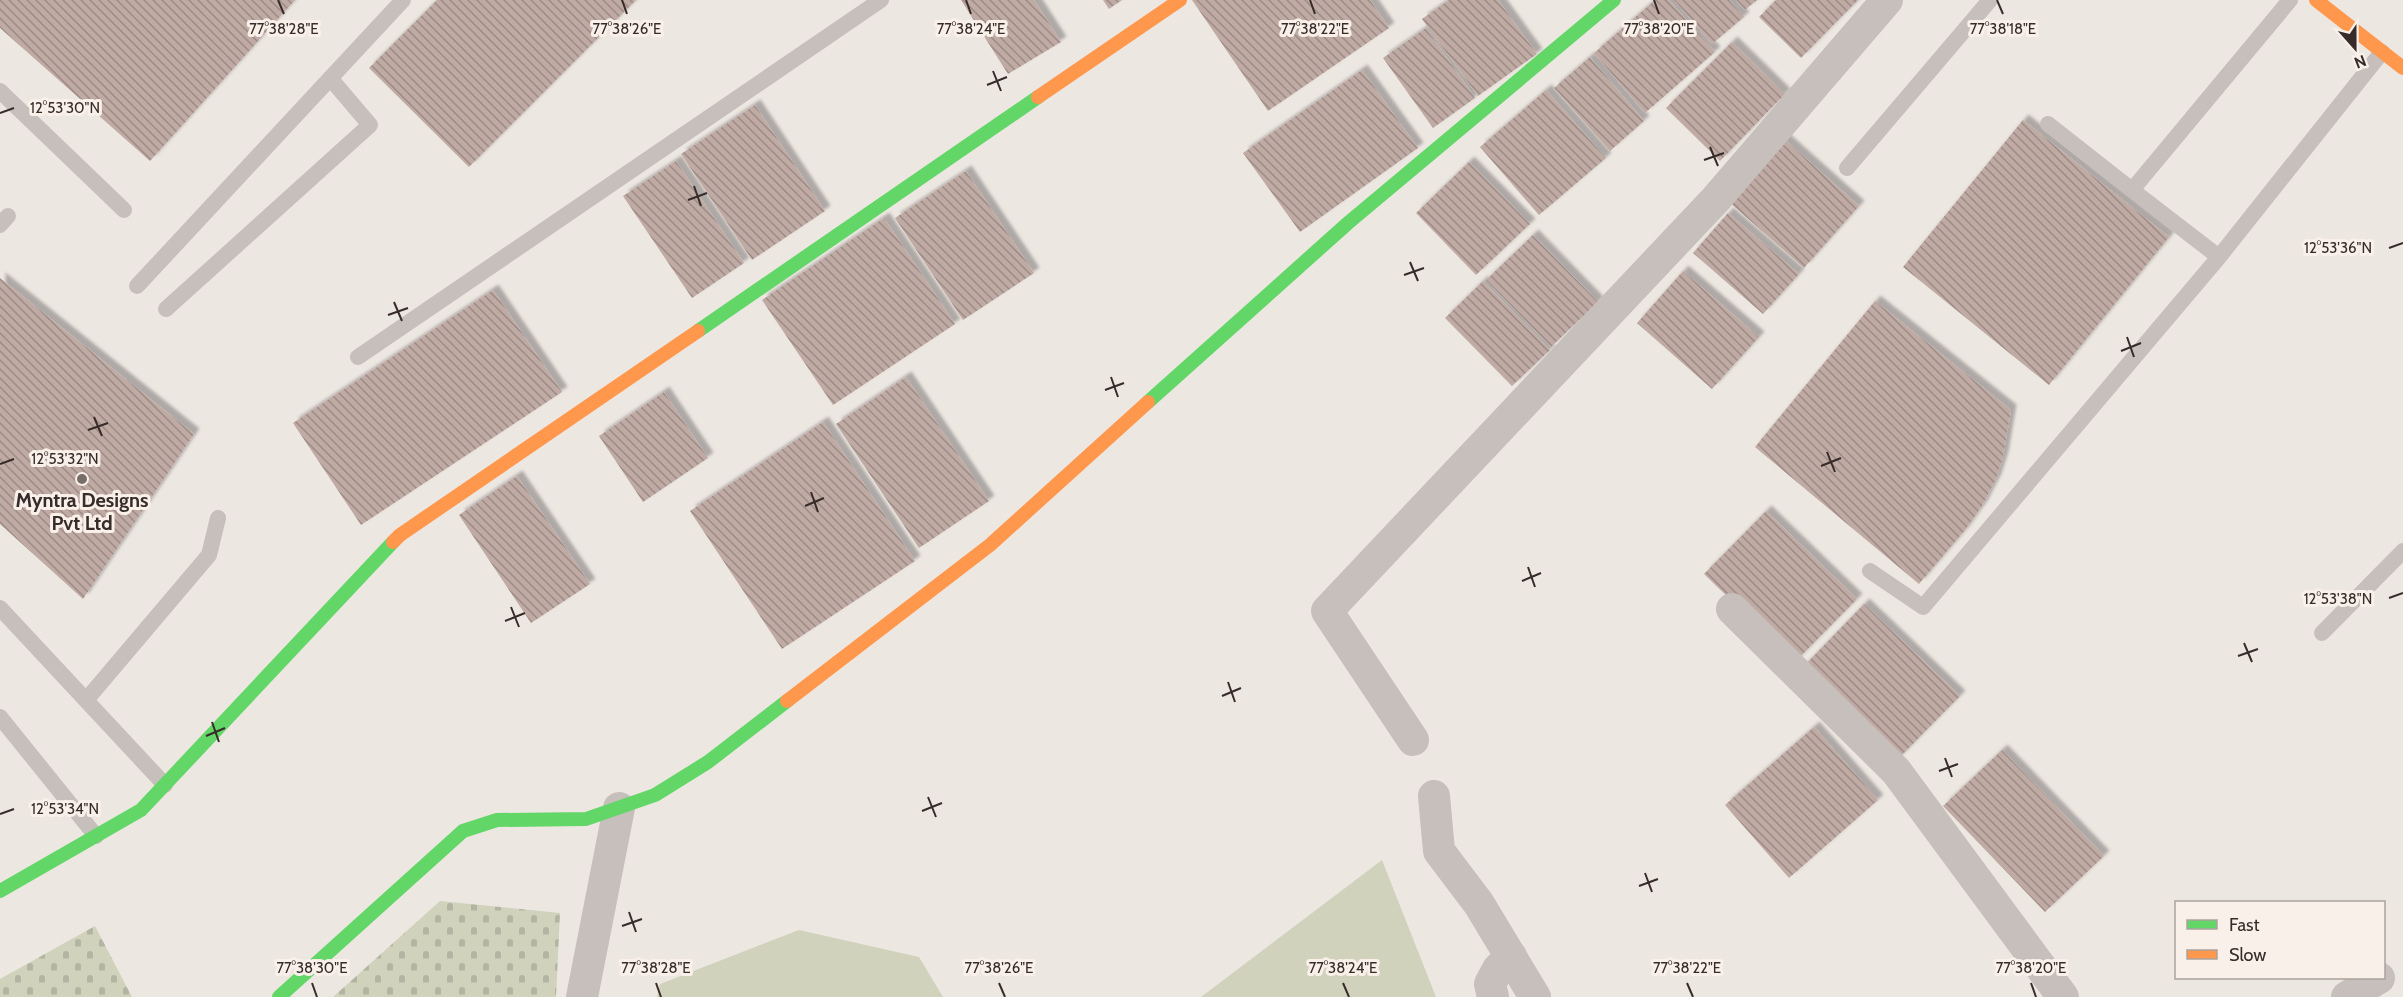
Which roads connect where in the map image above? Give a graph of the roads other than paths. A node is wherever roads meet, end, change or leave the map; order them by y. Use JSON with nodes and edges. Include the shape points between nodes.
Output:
{"nodes":[{"id":1,"x":403,"y":0,"type":"edge"},
{"id":2,"x":881,"y":0,"type":"edge"},
{"id":3,"x":1180,"y":0,"type":"edge"},
{"id":4,"x":1614,"y":0,"type":"edge"},
{"id":5,"x":1887,"y":0,"type":"edge"},
{"id":6,"x":1990,"y":0,"type":"edge"},
{"id":7,"x":2290,"y":0,"type":"edge"},
{"id":8,"x":2316,"y":0,"type":"edge"},
{"id":9,"x":2382,"y":52,"type":"junction"},
{"id":10,"x":2403,"y":68,"type":"edge"},
{"id":11,"x":330,"y":78,"type":"junction"},
{"id":12,"x":0,"y":91,"type":"edge"},
{"id":13,"x":2048,"y":124,"type":"dead end"},
{"id":14,"x":1847,"y":168,"type":"dead end"},
{"id":15,"x":2132,"y":190,"type":"junction"},
{"id":16,"x":124,"y":210,"type":"dead end"},
{"id":17,"x":2219,"y":257,"type":"junction"},
{"id":18,"x":137,"y":286,"type":"dead end"},
{"id":19,"x":166,"y":309,"type":"dead end"},
{"id":20,"x":358,"y":357,"type":"dead end"},
{"id":21,"x":218,"y":518,"type":"dead end"},
{"id":22,"x":2403,"y":551,"type":"edge"},
{"id":23,"x":1870,"y":571,"type":"dead end"},
{"id":24,"x":0,"y":608,"type":"edge"},
{"id":25,"x":1732,"y":609,"type":"dead end"},
{"id":26,"x":2322,"y":633,"type":"dead end"},
{"id":27,"x":87,"y":699,"type":"junction"},
{"id":28,"x":0,"y":717,"type":"edge"},
{"id":29,"x":1413,"y":740,"type":"dead end"},
{"id":30,"x":165,"y":784,"type":"junction"},
{"id":31,"x":1434,"y":796,"type":"dead end"},
{"id":32,"x":619,"y":808,"type":"junction"},
{"id":33,"x":96,"y":836,"type":"junction"},
{"id":34,"x":0,"y":891,"type":"edge"},
{"id":35,"x":1511,"y":956,"type":"junction"},
{"id":36,"x":2403,"y":966,"type":"edge"},
{"id":37,"x":2385,"y":975,"type":"edge"},
{"id":38,"x":2377,"y":979,"type":"edge"},
{"id":39,"x":279,"y":997,"type":"edge"},
{"id":40,"x":582,"y":997,"type":"edge"},
{"id":41,"x":1493,"y":997,"type":"edge"},
{"id":42,"x":1535,"y":997,"type":"edge"},
{"id":43,"x":2063,"y":997,"type":"edge"},
{"id":44,"x":2347,"y":997,"type":"edge"}],
"edges":[{"from":1,"to":11,"type":"lane"},
{"from":2,"to":20,"type":"lane"},
{"from":3,"to":30,"type":"street","via":[[400,535]]},
{"from":4,"to":32,"type":"street","via":[[1348,223],[990,545],[708,762],[655,795]]},
{"from":5,"to":29,"type":"street","via":[[1716,199],[1327,611]]},
{"from":6,"to":14,"type":"lane"},
{"from":7,"to":15,"type":"lane"},
{"from":8,"to":9,"type":"street"},
{"from":9,"to":10,"type":"street"},
{"from":9,"to":17,"type":"lane"},
{"from":11,"to":18,"type":"lane"},
{"from":11,"to":19,"type":"lane","via":[[370,125]]},
{"from":12,"to":16,"type":"lane"},
{"from":13,"to":15,"type":"lane"},
{"from":15,"to":17,"type":"lane"},
{"from":17,"to":23,"type":"lane","via":[[1923,607]]},
{"from":21,"to":27,"type":"lane","via":[[209,555]]},
{"from":22,"to":26,"type":"lane"},
{"from":24,"to":27,"type":"lane"},
{"from":25,"to":43,"type":"street","via":[[1896,771]]},
{"from":27,"to":30,"type":"lane"},
{"from":28,"to":33,"type":"lane"},
{"from":30,"to":33,"type":"street","via":[[141,810]]},
{"from":31,"to":35,"type":"street","via":[[1439,851],[1479,904]]},
{"from":32,"to":39,"type":"street","via":[[586,819],[497,820],[463,831]]},
{"from":32,"to":40,"type":"street"},
{"from":33,"to":34,"type":"street"},
{"from":35,"to":41,"type":"street","via":[[1490,984]]},
{"from":35,"to":42,"type":"street"},
{"from":36,"to":37,"type":"street"},
{"from":38,"to":44,"type":"street"}]}
